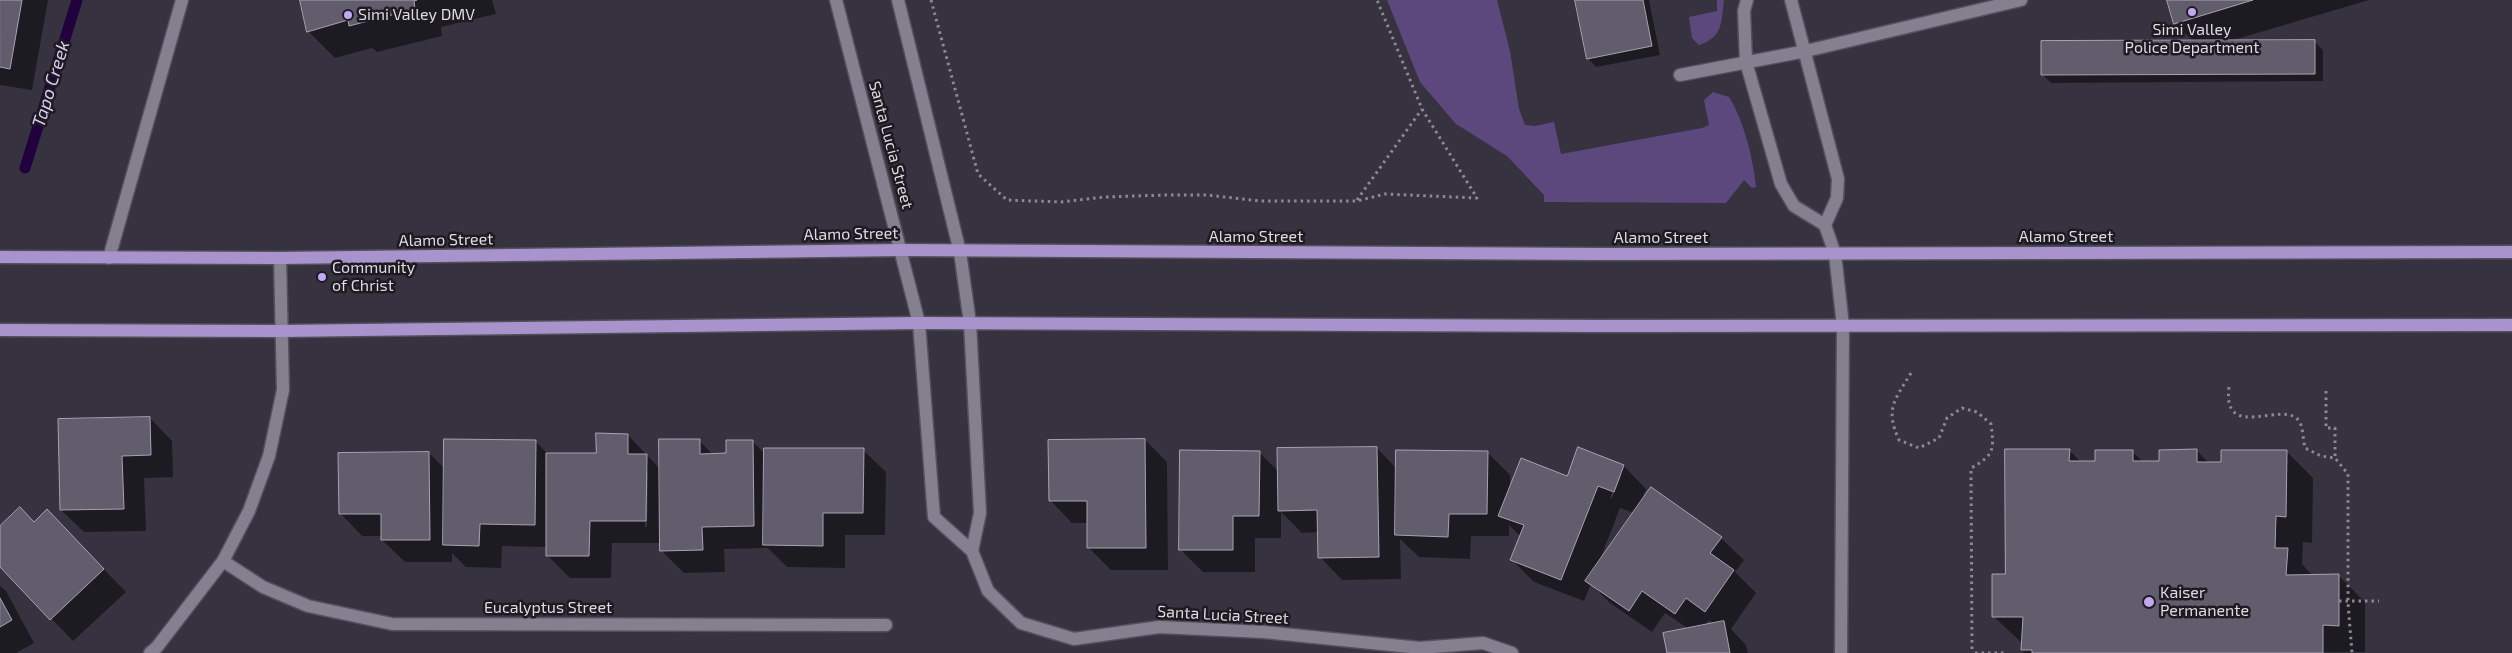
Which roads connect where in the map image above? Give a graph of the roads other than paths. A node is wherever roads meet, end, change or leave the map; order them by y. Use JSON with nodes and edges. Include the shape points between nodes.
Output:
{"nodes":[{"id":1,"x":182,"y":0,"type":"edge"},
{"id":2,"x":836,"y":0,"type":"edge"},
{"id":3,"x":898,"y":0,"type":"edge"},
{"id":4,"x":1747,"y":0,"type":"edge"},
{"id":5,"x":1791,"y":0,"type":"edge"},
{"id":6,"x":2020,"y":0,"type":"edge"},
{"id":7,"x":1806,"y":51,"type":"junction"},
{"id":8,"x":1746,"y":62,"type":"junction"},
{"id":9,"x":1680,"y":75,"type":"dead end"},
{"id":10,"x":1825,"y":225,"type":"junction"},
{"id":11,"x":902,"y":250,"type":"junction"},
{"id":12,"x":960,"y":252,"type":"junction"},
{"id":13,"x":2512,"y":252,"type":"edge"},
{"id":14,"x":1835,"y":254,"type":"junction"},
{"id":15,"x":0,"y":257,"type":"edge"},
{"id":16,"x":109,"y":258,"type":"junction"},
{"id":17,"x":280,"y":258,"type":"junction"},
{"id":18,"x":919,"y":323,"type":"junction"},
{"id":19,"x":970,"y":323,"type":"junction"},
{"id":20,"x":2512,"y":325,"type":"edge"},
{"id":21,"x":1843,"y":326,"type":"junction"},
{"id":22,"x":0,"y":330,"type":"edge"},
{"id":23,"x":280,"y":331,"type":"junction"},
{"id":24,"x":972,"y":551,"type":"junction"},
{"id":25,"x":223,"y":561,"type":"junction"},
{"id":26,"x":886,"y":625,"type":"dead end"},
{"id":27,"x":150,"y":653,"type":"edge"},
{"id":28,"x":1512,"y":653,"type":"edge"},
{"id":29,"x":1841,"y":653,"type":"edge"}],
"edges":[{"from":1,"to":16,"type":"street"},
{"from":2,"to":11,"type":"street","name":"Santa Lucia Street"},
{"from":3,"to":12,"type":"street"},
{"from":4,"to":8,"type":"street","via":[[1744,11]]},
{"from":5,"to":7,"type":"street"},
{"from":6,"to":7,"type":"street"},
{"from":7,"to":8,"type":"street"},
{"from":7,"to":10,"type":"street","via":[[1838,179],[1837,198]]},
{"from":8,"to":9,"type":"street"},
{"from":8,"to":10,"type":"street","via":[[1781,184],[1794,206]]},
{"from":10,"to":14,"type":"street"},
{"from":11,"to":12,"type":"main road","name":"Alamo Street"},
{"from":11,"to":17,"type":"main road","name":"Alamo Street"},
{"from":11,"to":18,"type":"street","name":"Santa Lucia Street"},
{"from":12,"to":14,"type":"main road","name":"Alamo Street"},
{"from":12,"to":19,"type":"street"},
{"from":13,"to":14,"type":"main road","name":"Alamo Street"},
{"from":14,"to":21,"type":"street"},
{"from":15,"to":16,"type":"main road","name":"Alamo Street"},
{"from":16,"to":17,"type":"main road","name":"Alamo Street"},
{"from":17,"to":23,"type":"street"},
{"from":18,"to":19,"type":"main road"},
{"from":18,"to":23,"type":"main road"},
{"from":18,"to":24,"type":"street","name":"Santa Lucia Street","via":[[934,517]]},
{"from":19,"to":21,"type":"main road"},
{"from":19,"to":24,"type":"street","via":[[980,512]]},
{"from":20,"to":21,"type":"main road"},
{"from":21,"to":29,"type":"street"},
{"from":22,"to":23,"type":"main road"},
{"from":23,"to":25,"type":"street","via":[[283,390],[269,456],[249,511]]},
{"from":24,"to":28,"type":"street","name":"Santa Lucia Street","via":[[988,591],[1021,623],[1074,639],[1159,627],[1264,632],[1420,648],[1483,643]]},
{"from":25,"to":26,"type":"street","name":"Eucalyptus Street","via":[[263,586],[308,606],[392,624]]},
{"from":25,"to":27,"type":"street","via":[[158,647]]}]}
